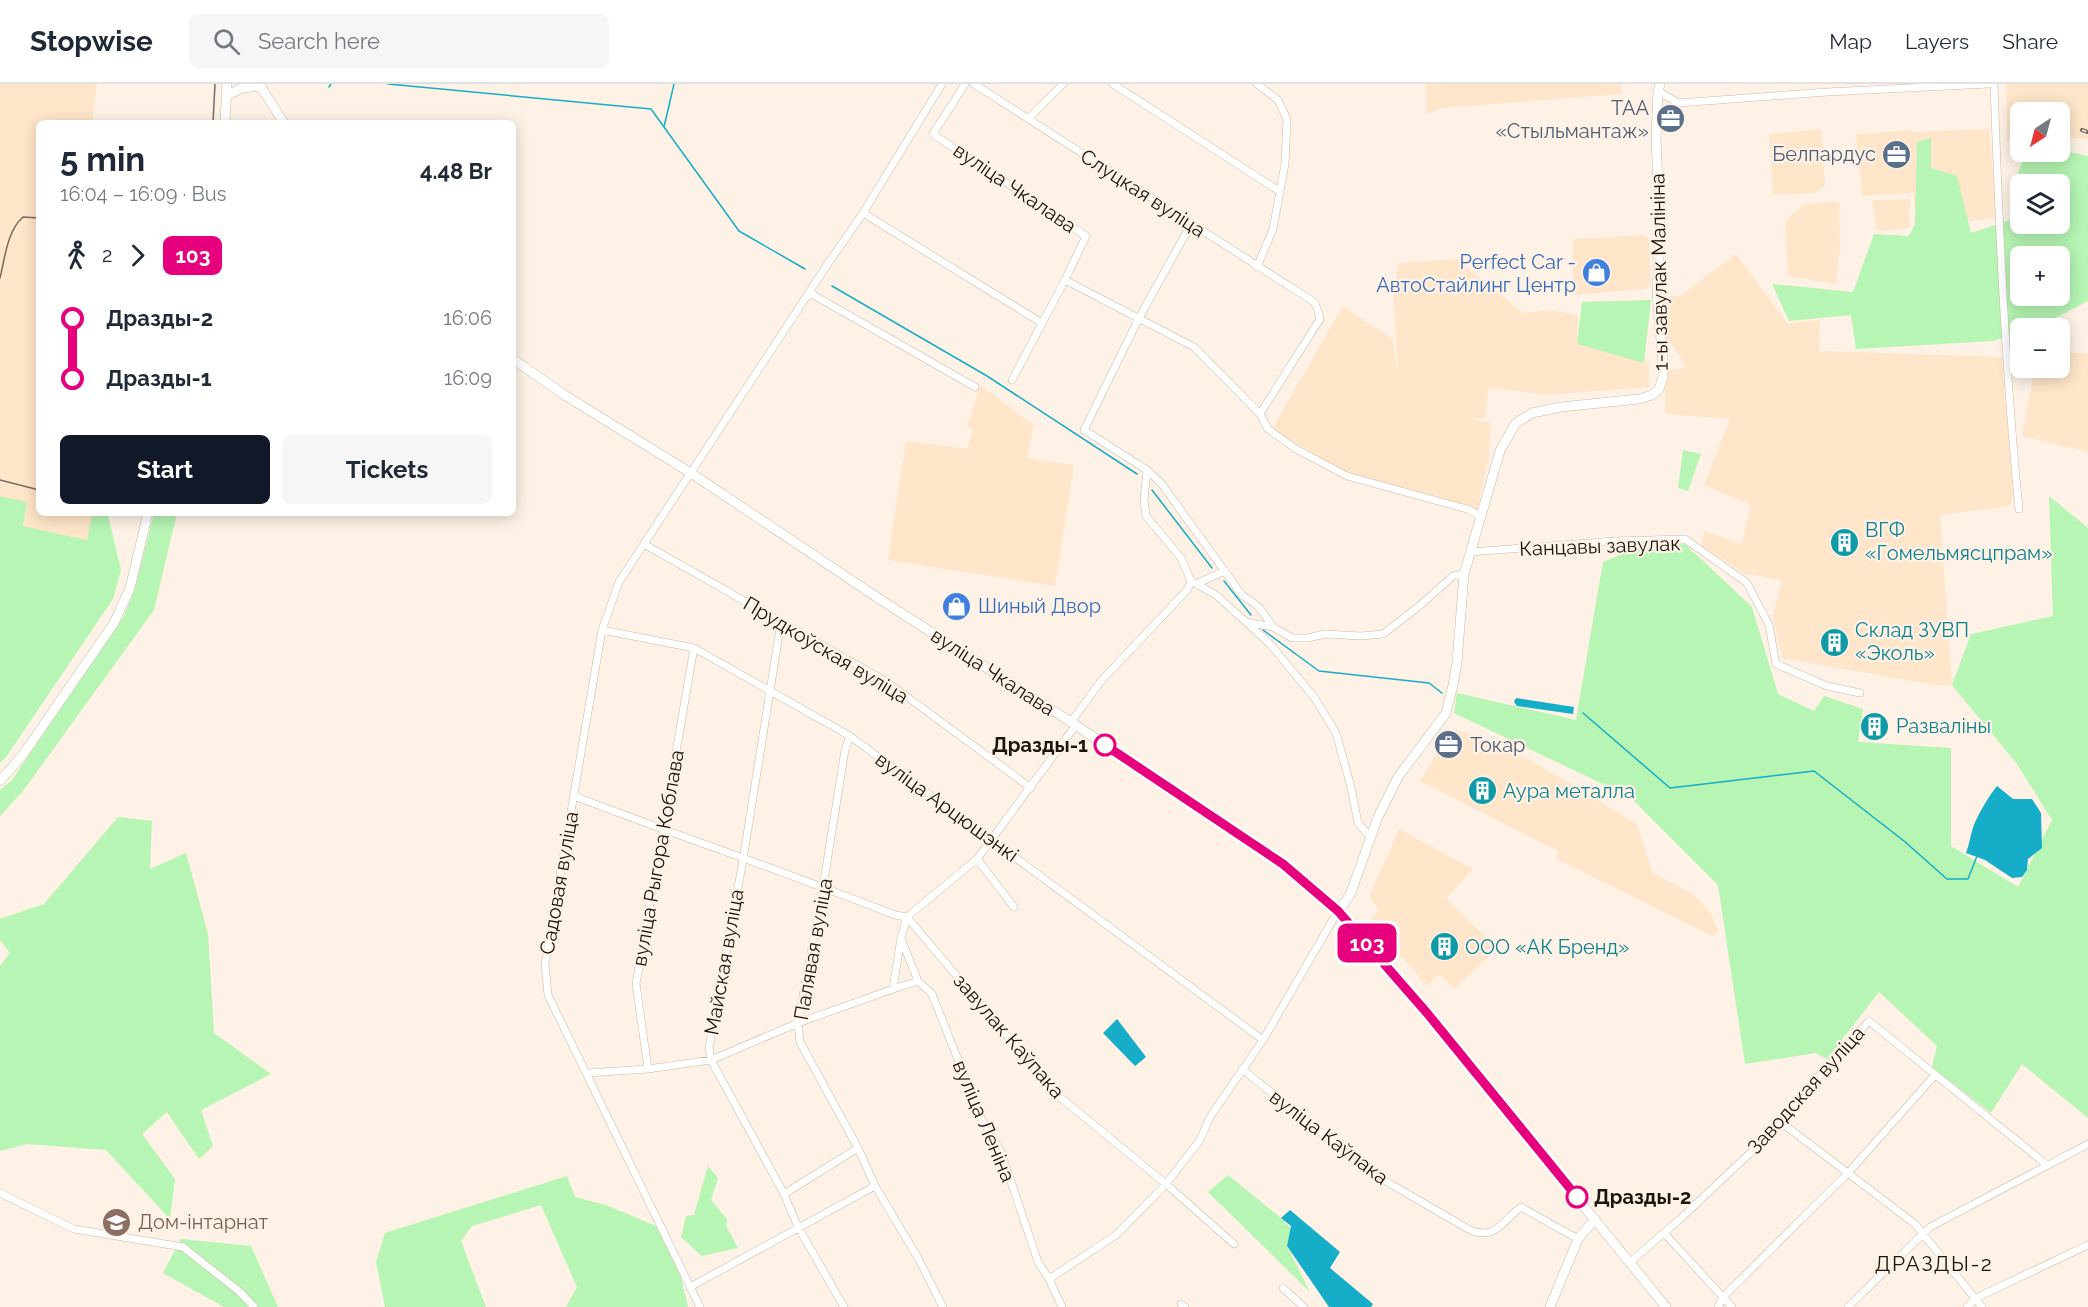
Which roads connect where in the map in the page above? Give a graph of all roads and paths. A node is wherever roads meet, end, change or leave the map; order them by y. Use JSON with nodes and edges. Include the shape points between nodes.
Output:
{"nodes":[{"id":1,"x":227,"y":84,"type":"edge"},
{"id":2,"x":942,"y":84,"type":"edge"},
{"id":3,"x":965,"y":84,"type":"edge"},
{"id":4,"x":974,"y":84,"type":"edge"},
{"id":5,"x":1063,"y":84,"type":"edge"},
{"id":6,"x":1113,"y":84,"type":"edge"},
{"id":7,"x":1257,"y":84,"type":"edge"},
{"id":8,"x":1988,"y":84,"type":"edge"},
{"id":9,"x":1994,"y":84,"type":"edge"},
{"id":10,"x":260,"y":85,"type":"edge"},
{"id":11,"x":1864,"y":87,"type":"edge"},
{"id":12,"x":1659,"y":88,"type":"edge"},
{"id":13,"x":226,"y":96,"type":"junction"},
{"id":14,"x":1029,"y":118,"type":"junction"},
{"id":15,"x":225,"y":120,"type":"edge"},
{"id":16,"x":282,"y":120,"type":"edge"},
{"id":17,"x":1280,"y":191,"type":"junction"},
{"id":18,"x":863,"y":213,"type":"junction"},
{"id":19,"x":1190,"y":227,"type":"junction"},
{"id":20,"x":1257,"y":267,"type":"junction"},
{"id":21,"x":1065,"y":280,"type":"junction"},
{"id":22,"x":810,"y":293,"type":"junction"},
{"id":23,"x":1139,"y":318,"type":"junction"},
{"id":24,"x":1042,"y":323,"type":"junction"},
{"id":25,"x":516,"y":361,"type":"edge"},
{"id":26,"x":1012,"y":380,"type":"dead end"},
{"id":27,"x":975,"y":387,"type":"dead end"},
{"id":28,"x":1260,"y":414,"type":"junction"},
{"id":29,"x":1146,"y":470,"type":"junction"},
{"id":30,"x":691,"y":473,"type":"junction"},
{"id":31,"x":2019,"y":508,"type":"dead end"},
{"id":32,"x":147,"y":516,"type":"edge"},
{"id":33,"x":1481,"y":516,"type":"junction"},
{"id":34,"x":644,"y":544,"type":"junction"},
{"id":35,"x":1470,"y":552,"type":"junction"},
{"id":36,"x":1225,"y":572,"type":"junction"},
{"id":37,"x":1464,"y":574,"type":"junction"},
{"id":38,"x":1194,"y":582,"type":"junction"},
{"id":39,"x":781,"y":622,"type":"junction"},
{"id":40,"x":1246,"y":622,"type":"junction"},
{"id":41,"x":1273,"y":627,"type":"junction"},
{"id":42,"x":602,"y":630,"type":"junction"},
{"id":43,"x":694,"y":648,"type":"junction"},
{"id":44,"x":771,"y":690,"type":"junction"},
{"id":45,"x":1860,"y":693,"type":"dead end"},
{"id":46,"x":1073,"y":723,"type":"junction"},
{"id":47,"x":850,"y":736,"type":"junction"},
{"id":48,"x":0,"y":781,"type":"edge"},
{"id":49,"x":1031,"y":788,"type":"junction"},
{"id":50,"x":574,"y":796,"type":"junction"},
{"id":51,"x":663,"y":830,"type":"junction"},
{"id":52,"x":1371,"y":838,"type":"junction"},
{"id":53,"x":990,"y":839,"type":"junction"},
{"id":54,"x":977,"y":859,"type":"junction"},
{"id":55,"x":743,"y":860,"type":"junction"},
{"id":56,"x":823,"y":887,"type":"junction"},
{"id":57,"x":1014,"y":907,"type":"dead end"},
{"id":58,"x":1338,"y":911,"type":"junction"},
{"id":59,"x":907,"y":918,"type":"junction"},
{"id":60,"x":901,"y":938,"type":"junction"},
{"id":61,"x":918,"y":981,"type":"junction"},
{"id":62,"x":893,"y":989,"type":"junction"},
{"id":63,"x":798,"y":1023,"type":"junction"},
{"id":64,"x":1263,"y":1040,"type":"junction"},
{"id":65,"x":711,"y":1060,"type":"junction"},
{"id":66,"x":648,"y":1069,"type":"junction"},
{"id":67,"x":1242,"y":1069,"type":"junction"},
{"id":68,"x":586,"y":1073,"type":"junction"},
{"id":69,"x":1935,"y":1075,"type":"junction"},
{"id":70,"x":1782,"y":1123,"type":"junction"},
{"id":71,"x":2088,"y":1144,"type":"edge"},
{"id":72,"x":858,"y":1148,"type":"junction"},
{"id":73,"x":2047,"y":1166,"type":"junction"},
{"id":74,"x":1848,"y":1173,"type":"junction"},
{"id":75,"x":1166,"y":1184,"type":"junction"},
{"id":76,"x":875,"y":1186,"type":"junction"},
{"id":77,"x":0,"y":1193,"type":"edge"},
{"id":78,"x":784,"y":1194,"type":"junction"},
{"id":79,"x":1595,"y":1219,"type":"junction"},
{"id":80,"x":798,"y":1227,"type":"junction"},
{"id":81,"x":1664,"y":1233,"type":"junction"},
{"id":82,"x":1923,"y":1233,"type":"junction"},
{"id":83,"x":1578,"y":1239,"type":"junction"},
{"id":84,"x":1234,"y":1244,"type":"dead end"},
{"id":85,"x":2088,"y":1245,"type":"edge"},
{"id":86,"x":1629,"y":1263,"type":"junction"},
{"id":87,"x":1049,"y":1279,"type":"junction"},
{"id":88,"x":690,"y":1287,"type":"junction"},
{"id":89,"x":1283,"y":1288,"type":"dead end"},
{"id":90,"x":1723,"y":1297,"type":"junction"},
{"id":91,"x":1976,"y":1298,"type":"junction"},
{"id":92,"x":254,"y":1307,"type":"edge"},
{"id":93,"x":700,"y":1307,"type":"edge"},
{"id":94,"x":844,"y":1307,"type":"edge"},
{"id":95,"x":943,"y":1307,"type":"edge"},
{"id":96,"x":1062,"y":1307,"type":"edge"},
{"id":97,"x":1304,"y":1307,"type":"edge"},
{"id":98,"x":1550,"y":1307,"type":"edge"},
{"id":99,"x":1666,"y":1307,"type":"edge"},
{"id":100,"x":1718,"y":1307,"type":"edge"},
{"id":101,"x":1732,"y":1307,"type":"edge"},
{"id":102,"x":1848,"y":1307,"type":"edge"},
{"id":103,"x":1967,"y":1307,"type":"edge"},
{"id":104,"x":1982,"y":1307,"type":"edge"}],
"edges":[{"from":1,"to":13,"type":"main road"},
{"from":2,"to":18,"type":"street","name":"Садовая вуліца"},
{"from":3,"to":21,"type":"street","name":"вуліца Чкалава","via":[[933,134],[1086,236]]},
{"from":4,"to":14,"type":"street","name":"Слуцкая вуліца"},
{"from":5,"to":14,"type":"street"},
{"from":6,"to":17,"type":"street"},
{"from":7,"to":17,"type":"street","via":[[1278,100],[1287,119]]},
{"from":8,"to":11,"type":"street"},
{"from":9,"to":31,"type":"street"},
{"from":10,"to":13,"type":"main road"},
{"from":10,"to":16,"type":"main road"},
{"from":11,"to":12,"type":"street","via":[[1678,103]]},
{"from":12,"to":33,"type":"main road","name":"1-ы завулак Малініна","via":[[1657,293],[1663,377],[1659,389],[1639,399],[1532,413],[1515,424],[1500,452]]},
{"from":13,"to":15,"type":"main road"},
{"from":14,"to":19,"type":"street","name":"Слуцкая вуліца"},
{"from":17,"to":20,"type":"street","via":[[1273,229]]},
{"from":18,"to":22,"type":"street","name":"Садовая вуліца"},
{"from":18,"to":24,"type":"street"},
{"from":19,"to":20,"type":"street","name":"Слуцкая вуліца"},
{"from":19,"to":23,"type":"street"},
{"from":20,"to":28,"type":"street","name":"Слуцкая вуліца","via":[[1314,302],[1320,319]]},
{"from":21,"to":23,"type":"street"},
{"from":21,"to":24,"type":"street"},
{"from":22,"to":27,"type":"street"},
{"from":22,"to":30,"type":"street","name":"Садовая вуліца"},
{"from":23,"to":28,"type":"street","via":[[1194,347]]},
{"from":23,"to":29,"type":"street","via":[[1084,430]]},
{"from":24,"to":26,"type":"street"},
{"from":25,"to":30,"type":"main road","name":"вуліца Чкалава"},
{"from":28,"to":33,"type":"street","via":[[1268,429],[1296,449],[1347,476]]},
{"from":29,"to":36,"type":"street","via":[[1161,483]]},
{"from":29,"to":38,"type":"street","via":[[1146,516],[1181,558]]},
{"from":30,"to":34,"type":"street","name":"Садовая вуліца"},
{"from":30,"to":46,"type":"main road","name":"вуліца Чкалава"},
{"from":32,"to":48,"type":"main road","via":[[130,588],[114,623],[22,756]]},
{"from":33,"to":35,"type":"main road","name":"1-ы завулак Малініна"},
{"from":34,"to":39,"type":"street","name":"Прудкоўская вуліца"},
{"from":34,"to":42,"type":"street","name":"Садовая вуліца","via":[[619,582]]},
{"from":35,"to":37,"type":"main road"},
{"from":35,"to":45,"type":"street","name":"Канцавы завулак","via":[[1685,539],[1747,583],[1769,625],[1776,664],[1827,686]]},
{"from":36,"to":38,"type":"street"},
{"from":36,"to":41,"type":"street"},
{"from":37,"to":41,"type":"street","via":[[1454,576],[1383,634],[1292,638]]},
{"from":37,"to":52,"type":"main road","via":[[1453,685],[1446,713],[1398,777]]},
{"from":38,"to":40,"type":"street","via":[[1216,595]]},
{"from":38,"to":46,"type":"street","via":[[1101,681]]},
{"from":39,"to":44,"type":"street","name":"Майская вуліца"},
{"from":39,"to":49,"type":"street","name":"Прудкоўская вуліца","via":[[887,682]]},
{"from":40,"to":41,"type":"street"},
{"from":40,"to":52,"type":"street","via":[[1270,644],[1314,697],[1336,733],[1358,823]]},
{"from":42,"to":43,"type":"street","name":"вуліца Арцюшэнкі"},
{"from":42,"to":50,"type":"street","name":"Садовая вуліца"},
{"from":43,"to":44,"type":"street","name":"вуліца Арцюшэнкі"},
{"from":43,"to":51,"type":"street","name":"вуліца Рыгора Коблава"},
{"from":44,"to":47,"type":"street","name":"вуліца Арцюшэнкі"},
{"from":44,"to":55,"type":"street","name":"Майская вуліца"},
{"from":46,"to":49,"type":"street"},
{"from":46,"to":58,"type":"main road","name":"вуліца Чкалава","via":[[1283,864]]},
{"from":47,"to":53,"type":"street","name":"вуліца Арцюшэнкі"},
{"from":47,"to":56,"type":"street","name":"Палявая вуліца"},
{"from":49,"to":53,"type":"street"},
{"from":50,"to":51,"type":"street"},
{"from":50,"to":68,"type":"street","name":"Садовая вуліца","via":[[545,964],[548,995]]},
{"from":51,"to":55,"type":"street"},
{"from":51,"to":66,"type":"street","name":"вуліца Рыгора Коблава","via":[[636,984]]},
{"from":52,"to":58,"type":"main road","via":[[1350,895]]},
{"from":53,"to":54,"type":"street"},
{"from":53,"to":64,"type":"street","name":"вуліца Арцюшэнкі"},
{"from":54,"to":57,"type":"street"},
{"from":54,"to":59,"type":"street"},
{"from":55,"to":56,"type":"street"},
{"from":55,"to":65,"type":"street","name":"Майская вуліца","via":[[709,1047]]},
{"from":56,"to":59,"type":"street"},
{"from":56,"to":63,"type":"street","name":"Палявая вуліца"},
{"from":58,"to":64,"type":"street"},
{"from":58,"to":79,"type":"main road"},
{"from":59,"to":60,"type":"street"},
{"from":59,"to":75,"type":"street","name":"завулак Каўпака","via":[[1056,1093]]},
{"from":60,"to":61,"type":"street","name":"вуліца Леніна"},
{"from":60,"to":62,"type":"street"},
{"from":61,"to":62,"type":"street"},
{"from":61,"to":87,"type":"street","name":"вуліца Леніна","via":[[932,994],[981,1118],[1001,1152],[1038,1262]]},
{"from":62,"to":63,"type":"street"},
{"from":63,"to":65,"type":"street"},
{"from":63,"to":72,"type":"street","name":"Палявая вуліца","via":[[800,1042]]},
{"from":64,"to":67,"type":"street"},
{"from":65,"to":66,"type":"street"},
{"from":65,"to":78,"type":"street","name":"Майская вуліца"},
{"from":66,"to":68,"type":"street"},
{"from":67,"to":75,"type":"street","via":[[1210,1117],[1200,1140]]},
{"from":67,"to":83,"type":"street","name":"вуліца Каўпака","via":[[1370,1173],[1470,1230],[1479,1234],[1496,1231],[1521,1207]]},
{"from":68,"to":88,"type":"street","name":"Садовая вуліца"},
{"from":69,"to":70,"type":"street","name":"Заводская вуліца","via":[[1869,1021]]},
{"from":69,"to":73,"type":"street"},
{"from":69,"to":74,"type":"street"},
{"from":70,"to":74,"type":"street"},
{"from":70,"to":81,"type":"street","name":"Заводская вуліца"},
{"from":71,"to":73,"type":"street"},
{"from":72,"to":76,"type":"street","name":"Палявая вуліца"},
{"from":72,"to":78,"type":"street"},
{"from":73,"to":82,"type":"street"},
{"from":74,"to":82,"type":"street"},
{"from":74,"to":90,"type":"street"},
{"from":75,"to":84,"type":"street","name":"завулак Каўпака"},
{"from":75,"to":87,"type":"street","via":[[1116,1235]]},
{"from":76,"to":80,"type":"street"},
{"from":76,"to":95,"type":"street","name":"Палявая вуліца"},
{"from":77,"to":92,"type":"street","via":[[74,1229],[183,1247]]},
{"from":78,"to":80,"type":"street","name":"Майская вуліца"},
{"from":79,"to":83,"type":"main road"},
{"from":79,"to":86,"type":"main road"},
{"from":80,"to":88,"type":"street"},
{"from":80,"to":94,"type":"street","name":"Майская вуліца"},
{"from":81,"to":86,"type":"street","name":"Заводская вуліца"},
{"from":81,"to":90,"type":"street"},
{"from":82,"to":91,"type":"street"},
{"from":82,"to":102,"type":"street"},
{"from":83,"to":98,"type":"main road"},
{"from":85,"to":91,"type":"street"},
{"from":86,"to":99,"type":"main road"},
{"from":87,"to":96,"type":"street","name":"вуліца Леніна"},
{"from":88,"to":93,"type":"street","name":"Садовая вуліца"},
{"from":89,"to":97,"type":"street"},
{"from":90,"to":100,"type":"street"},
{"from":90,"to":101,"type":"street"},
{"from":91,"to":103,"type":"street"},
{"from":91,"to":104,"type":"street"}]}
